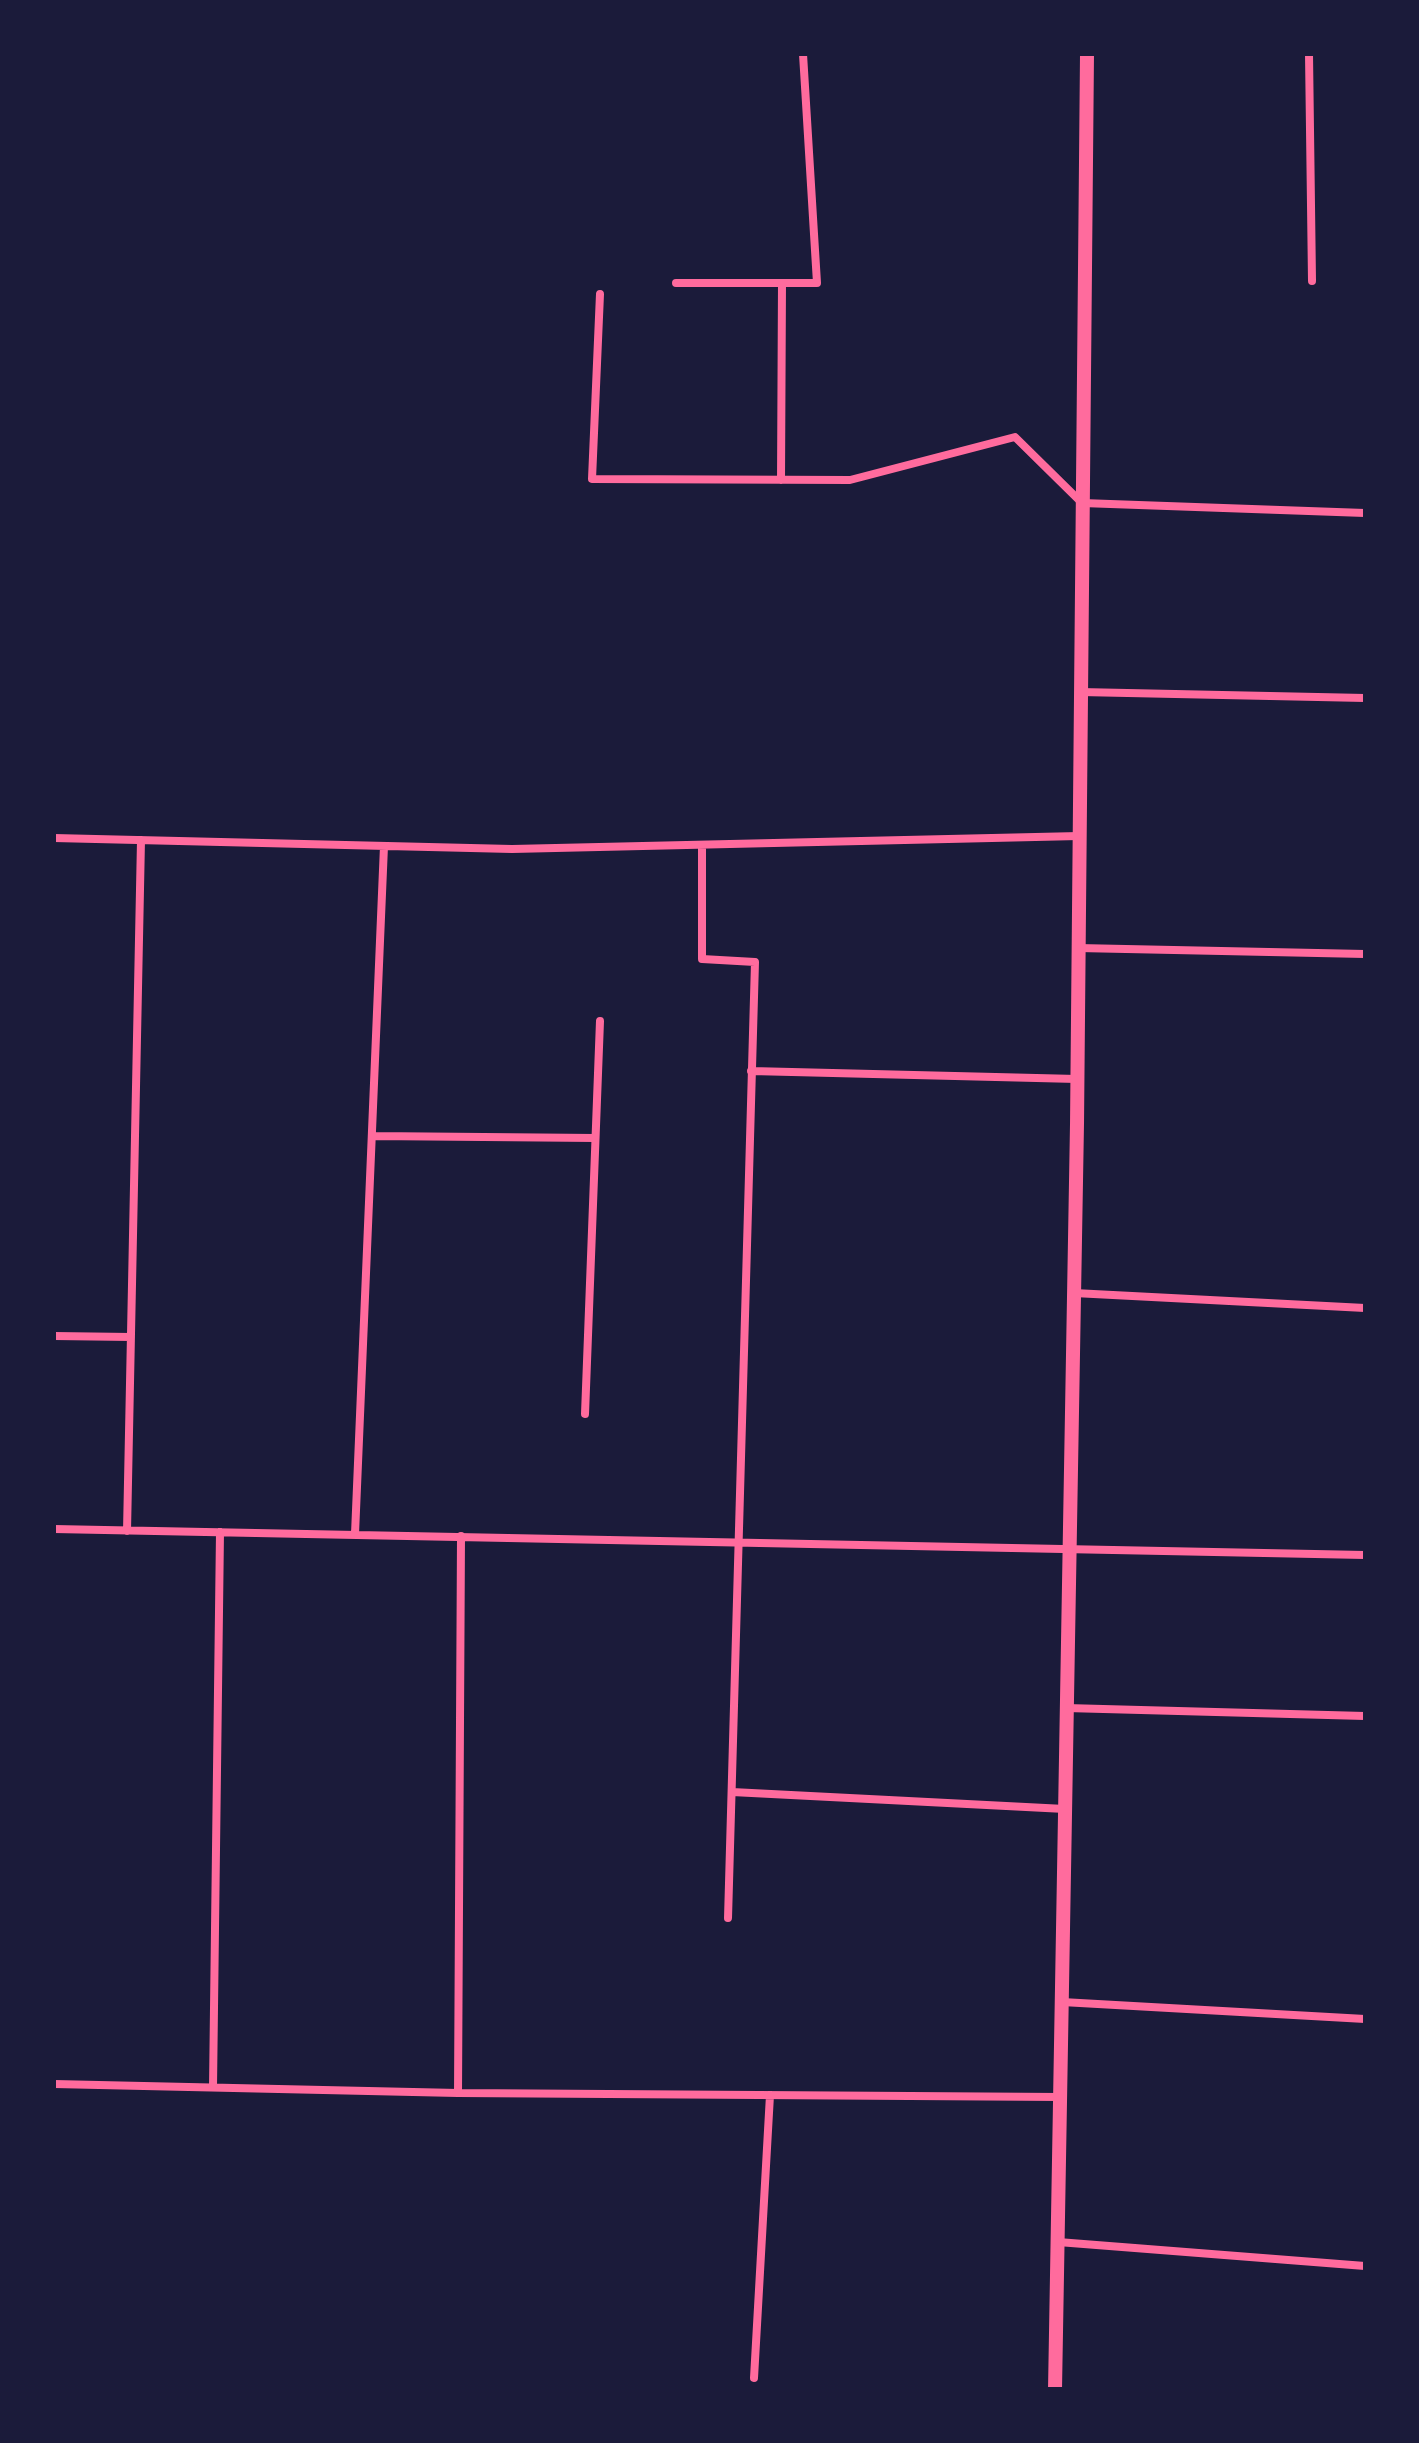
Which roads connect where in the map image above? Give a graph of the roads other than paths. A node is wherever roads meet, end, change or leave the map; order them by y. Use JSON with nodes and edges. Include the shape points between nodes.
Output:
{"nodes":[{"id":1,"x":803,"y":54,"type":"edge"},
{"id":2,"x":1087,"y":54,"type":"edge"},
{"id":3,"x":1309,"y":54,"type":"edge"},
{"id":4,"x":1312,"y":281,"type":"dead end"},
{"id":5,"x":676,"y":283,"type":"dead end"},
{"id":6,"x":782,"y":283,"type":"junction"},
{"id":7,"x":600,"y":294,"type":"dead end"},
{"id":8,"x":781,"y":480,"type":"junction"},
{"id":9,"x":1082,"y":503,"type":"junction"},
{"id":10,"x":1365,"y":513,"type":"edge"},
{"id":11,"x":1080,"y":692,"type":"junction"},
{"id":12,"x":1365,"y":698,"type":"edge"},
{"id":13,"x":1079,"y":836,"type":"junction"},
{"id":14,"x":54,"y":838,"type":"edge"},
{"id":15,"x":141,"y":840,"type":"junction"},
{"id":16,"x":702,"y":845,"type":"junction"},
{"id":17,"x":384,"y":846,"type":"junction"},
{"id":18,"x":1078,"y":948,"type":"junction"},
{"id":19,"x":1365,"y":954,"type":"edge"},
{"id":20,"x":600,"y":1021,"type":"dead end"},
{"id":21,"x":751,"y":1071,"type":"junction"},
{"id":22,"x":1077,"y":1079,"type":"junction"},
{"id":23,"x":372,"y":1136,"type":"junction"},
{"id":24,"x":595,"y":1138,"type":"junction"},
{"id":25,"x":1074,"y":1293,"type":"junction"},
{"id":26,"x":1365,"y":1308,"type":"edge"},
{"id":27,"x":54,"y":1336,"type":"edge"},
{"id":28,"x":131,"y":1337,"type":"junction"},
{"id":29,"x":585,"y":1414,"type":"dead end"},
{"id":30,"x":54,"y":1529,"type":"edge"},
{"id":31,"x":127,"y":1531,"type":"junction"},
{"id":32,"x":220,"y":1532,"type":"junction"},
{"id":33,"x":355,"y":1534,"type":"junction"},
{"id":34,"x":461,"y":1536,"type":"junction"},
{"id":35,"x":739,"y":1542,"type":"junction"},
{"id":36,"x":1069,"y":1548,"type":"junction"},
{"id":37,"x":1365,"y":1555,"type":"edge"},
{"id":38,"x":1066,"y":1708,"type":"junction"},
{"id":39,"x":1365,"y":1716,"type":"edge"},
{"id":40,"x":732,"y":1792,"type":"junction"},
{"id":41,"x":1065,"y":1809,"type":"junction"},
{"id":42,"x":728,"y":1918,"type":"dead end"},
{"id":43,"x":1062,"y":2002,"type":"junction"},
{"id":44,"x":1365,"y":2019,"type":"edge"},
{"id":45,"x":54,"y":2084,"type":"edge"},
{"id":46,"x":213,"y":2087,"type":"junction"},
{"id":47,"x":458,"y":2093,"type":"junction"},
{"id":48,"x":770,"y":2095,"type":"junction"},
{"id":49,"x":1060,"y":2097,"type":"junction"},
{"id":50,"x":1058,"y":2242,"type":"junction"},
{"id":51,"x":1365,"y":2266,"type":"edge"},
{"id":52,"x":754,"y":2378,"type":"dead end"},
{"id":53,"x":1055,"y":2389,"type":"edge"}],
"edges":[{"from":1,"to":6,"type":"street","via":[[817,283]]},
{"from":2,"to":9,"type":"street"},
{"from":3,"to":4,"type":"street"},
{"from":5,"to":6,"type":"street"},
{"from":6,"to":8,"type":"street"},
{"from":7,"to":8,"type":"street","via":[[592,479]]},
{"from":8,"to":9,"type":"street","via":[[850,480],[1015,437]]},
{"from":9,"to":10,"type":"street"},
{"from":9,"to":11,"type":"street"},
{"from":11,"to":12,"type":"street"},
{"from":11,"to":13,"type":"street"},
{"from":13,"to":16,"type":"street"},
{"from":13,"to":18,"type":"street"},
{"from":14,"to":15,"type":"street"},
{"from":15,"to":17,"type":"street"},
{"from":15,"to":28,"type":"street"},
{"from":16,"to":17,"type":"street"},
{"from":16,"to":21,"type":"street","via":[[702,959],[755,962]]},
{"from":17,"to":23,"type":"street"},
{"from":18,"to":19,"type":"street"},
{"from":18,"to":22,"type":"street"},
{"from":20,"to":24,"type":"street"},
{"from":21,"to":22,"type":"street"},
{"from":21,"to":35,"type":"street"},
{"from":22,"to":25,"type":"street"},
{"from":23,"to":24,"type":"street"},
{"from":23,"to":33,"type":"street"},
{"from":24,"to":29,"type":"street"},
{"from":25,"to":26,"type":"street"},
{"from":25,"to":36,"type":"street"},
{"from":27,"to":28,"type":"street"},
{"from":28,"to":31,"type":"street"},
{"from":30,"to":31,"type":"street"},
{"from":31,"to":32,"type":"street"},
{"from":32,"to":33,"type":"street"},
{"from":32,"to":46,"type":"street"},
{"from":33,"to":34,"type":"street"},
{"from":34,"to":35,"type":"street"},
{"from":34,"to":47,"type":"street"},
{"from":35,"to":36,"type":"street"},
{"from":35,"to":40,"type":"street"},
{"from":36,"to":37,"type":"street"},
{"from":36,"to":38,"type":"street"},
{"from":38,"to":39,"type":"street"},
{"from":38,"to":41,"type":"street"},
{"from":40,"to":41,"type":"street"},
{"from":40,"to":42,"type":"street"},
{"from":41,"to":43,"type":"street"},
{"from":43,"to":44,"type":"street"},
{"from":43,"to":49,"type":"street"},
{"from":45,"to":46,"type":"street"},
{"from":46,"to":47,"type":"street"},
{"from":47,"to":48,"type":"street"},
{"from":48,"to":49,"type":"street"},
{"from":48,"to":52,"type":"street"},
{"from":49,"to":50,"type":"street"},
{"from":50,"to":51,"type":"street"},
{"from":50,"to":53,"type":"street"}]}
